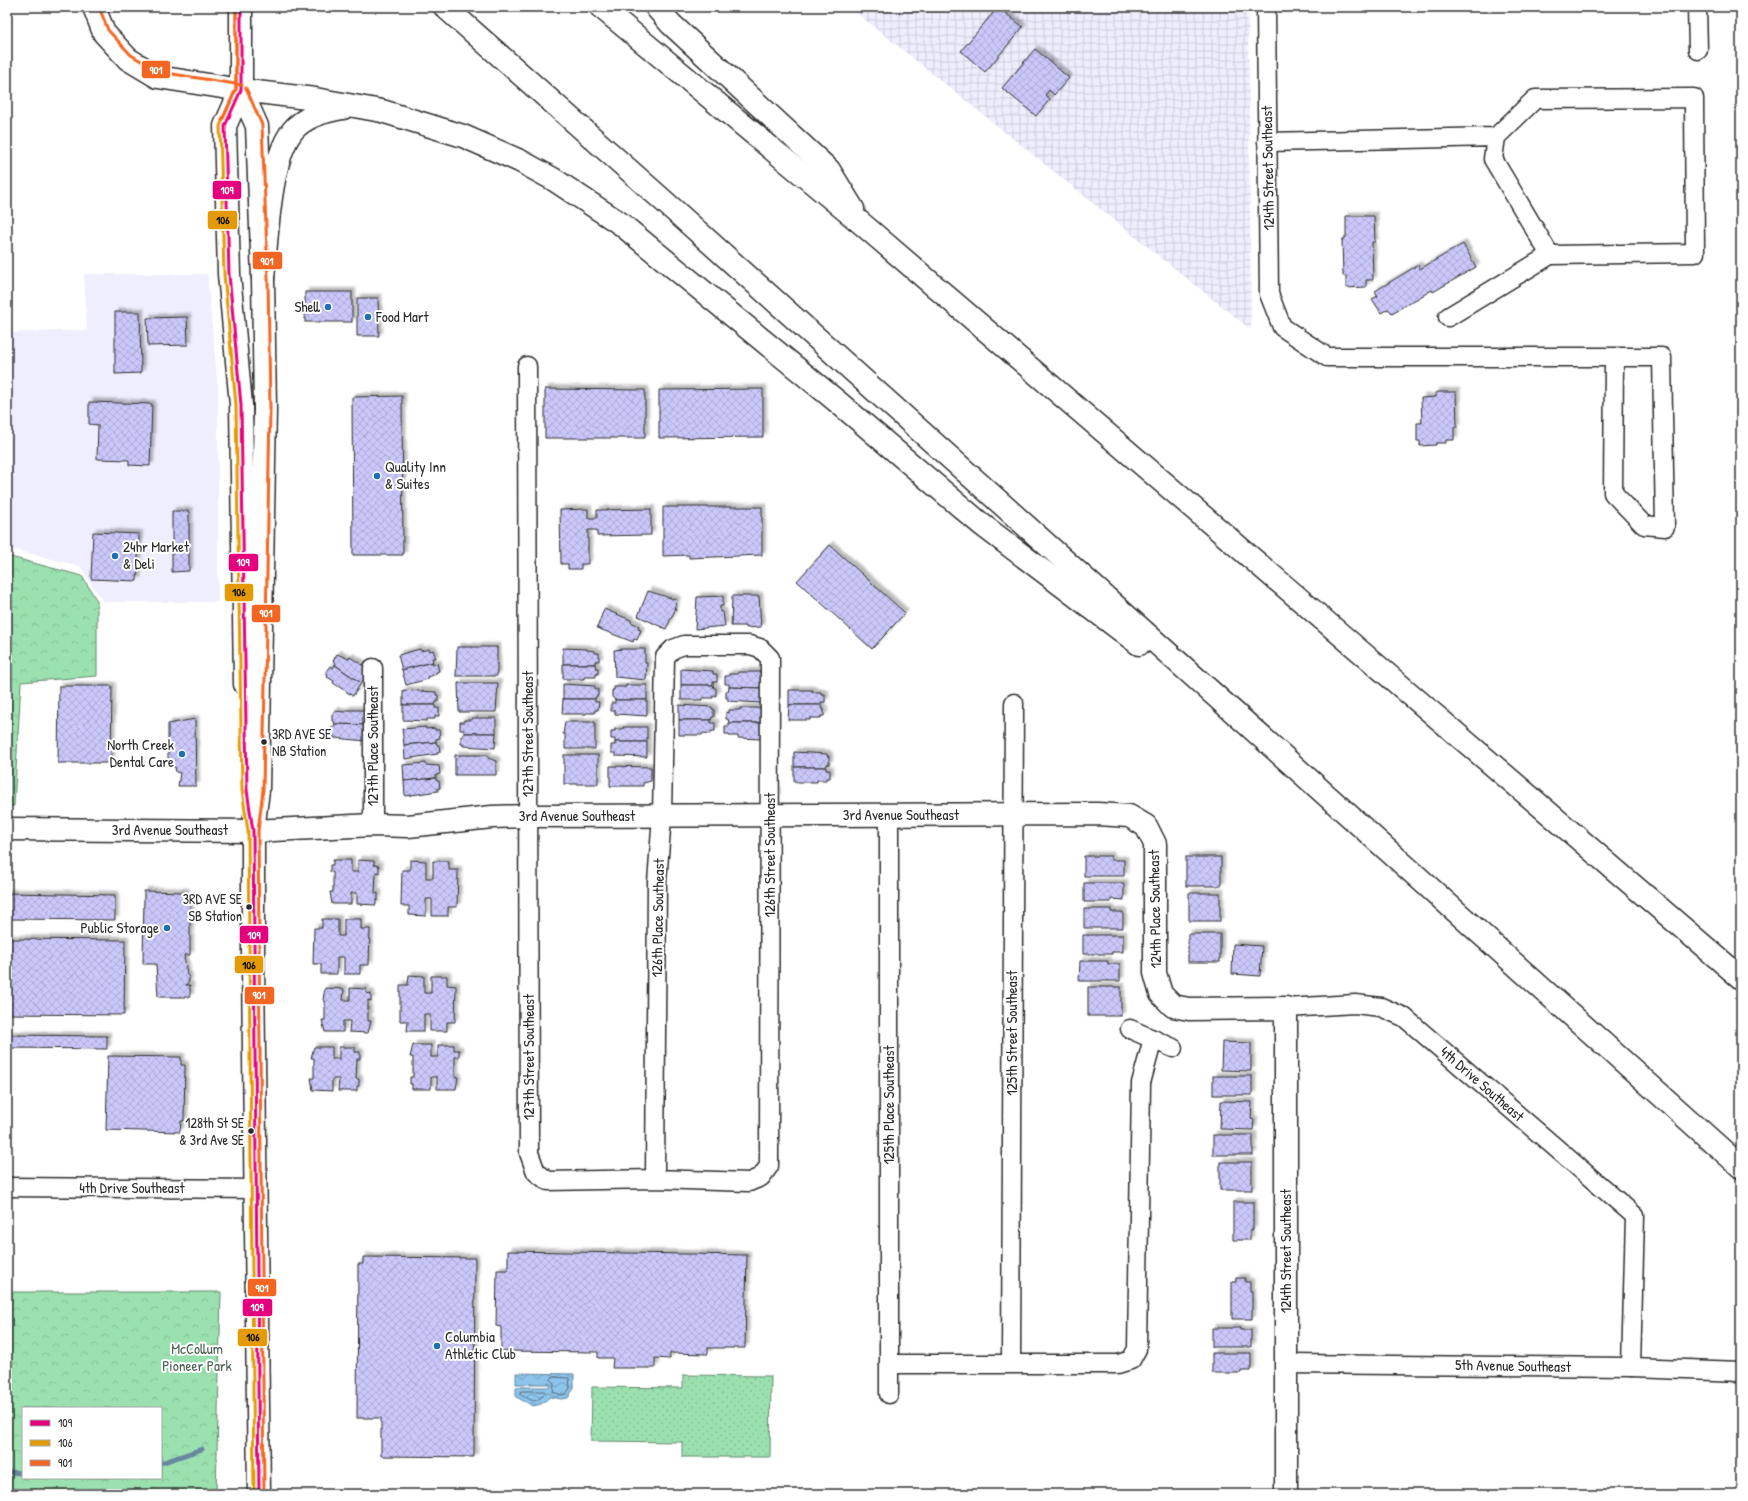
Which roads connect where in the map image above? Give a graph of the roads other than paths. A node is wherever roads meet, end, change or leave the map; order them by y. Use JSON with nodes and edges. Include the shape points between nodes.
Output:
{"nodes":[{"id":1,"x":94,"y":7,"type":"edge"},
{"id":2,"x":241,"y":7,"type":"edge"},
{"id":3,"x":445,"y":7,"type":"edge"},
{"id":4,"x":601,"y":7,"type":"edge"},
{"id":5,"x":656,"y":7,"type":"edge"},
{"id":6,"x":1266,"y":7,"type":"edge"},
{"id":7,"x":1697,"y":7,"type":"edge"},
{"id":8,"x":1698,"y":50,"type":"dead end"},
{"id":9,"x":241,"y":90,"type":"junction"},
{"id":10,"x":357,"y":106,"type":"junction"},
{"id":11,"x":1496,"y":137,"type":"junction"},
{"id":12,"x":1268,"y":142,"type":"junction"},
{"id":13,"x":862,"y":223,"type":"junction"},
{"id":14,"x":1550,"y":255,"type":"junction"},
{"id":15,"x":263,"y":278,"type":"junction"},
{"id":16,"x":1448,"y":317,"type":"dead end"},
{"id":17,"x":1614,"y":357,"type":"junction"},
{"id":18,"x":527,"y":366,"type":"dead end"},
{"id":19,"x":241,"y":405,"type":"junction"},
{"id":20,"x":262,"y":529,"type":"junction"},
{"id":21,"x":665,"y":657,"type":"joint"},
{"id":22,"x":373,"y":668,"type":"dead end"},
{"id":23,"x":1014,"y":702,"type":"dead end"},
{"id":24,"x":1261,"y":736,"type":"junction"},
{"id":25,"x":1013,"y":814,"type":"junction"},
{"id":26,"x":528,"y":816,"type":"junction"},
{"id":27,"x":662,"y":816,"type":"junction"},
{"id":28,"x":770,"y":816,"type":"junction"},
{"id":29,"x":890,"y":816,"type":"junction"},
{"id":30,"x":373,"y":825,"type":"junction"},
{"id":31,"x":1146,"y":826,"type":"joint"},
{"id":32,"x":7,"y":830,"type":"edge"},
{"id":33,"x":254,"y":831,"type":"junction"},
{"id":34,"x":1741,"y":978,"type":"edge"},
{"id":35,"x":1161,"y":994,"type":"joint"},
{"id":36,"x":1286,"y":1008,"type":"junction"},
{"id":37,"x":1130,"y":1028,"type":"dead end"},
{"id":38,"x":1153,"y":1039,"type":"junction"},
{"id":39,"x":1174,"y":1048,"type":"dead end"},
{"id":40,"x":1741,"y":1167,"type":"edge"},
{"id":41,"x":655,"y":1179,"type":"junction"},
{"id":42,"x":7,"y":1187,"type":"edge"},
{"id":43,"x":257,"y":1188,"type":"junction"},
{"id":44,"x":1011,"y":1363,"type":"junction"},
{"id":45,"x":890,"y":1364,"type":"junction"},
{"id":46,"x":1286,"y":1364,"type":"junction"},
{"id":47,"x":1631,"y":1367,"type":"junction"},
{"id":48,"x":1741,"y":1371,"type":"edge"},
{"id":49,"x":889,"y":1394,"type":"dead end"},
{"id":50,"x":259,"y":1494,"type":"edge"},
{"id":51,"x":1286,"y":1494,"type":"edge"}],
"edges":[{"from":1,"to":9,"type":"main road","via":[[104,33],[128,59],[158,77]]},
{"from":2,"to":9,"type":"main road"},
{"from":3,"to":24,"type":"main road"},
{"from":4,"to":13,"type":"main road"},
{"from":5,"to":13,"type":"main road","via":[[829,170]]},
{"from":6,"to":12,"type":"street","name":"124th Street Southeast"},
{"from":7,"to":8,"type":"street"},
{"from":9,"to":10,"type":"main road"},
{"from":9,"to":15,"type":"main road","via":[[257,126]]},
{"from":9,"to":19,"type":"main road","via":[[225,126],[229,274]]},
{"from":10,"to":15,"type":"main road","via":[[315,114],[295,128],[285,141],[274,182]]},
{"from":10,"to":24,"type":"main road","via":[[435,126],[487,146],[553,179],[590,202],[621,224],[833,398],[981,524]]},
{"from":11,"to":12,"type":"street"},
{"from":11,"to":14,"type":"street","via":[[1493,159]]},
{"from":11,"to":14,"type":"street","via":[[1535,99],[1694,98],[1695,253]]},
{"from":12,"to":17,"type":"street","name":"124th Street Southeast","via":[[1269,294],[1282,327],[1327,357]]},
{"from":13,"to":34,"type":"main road"},
{"from":14,"to":16,"type":"street"},
{"from":15,"to":20,"type":"main road","via":[[265,408]]},
{"from":17,"to":17,"type":"street","via":[[1662,357],[1665,527],[1644,525],[1613,493]]},
{"from":18,"to":26,"type":"street","name":"127th Street Southeast"},
{"from":19,"to":20,"type":"main road","via":[[253,429],[254,506]]},
{"from":19,"to":33,"type":"main road","via":[[247,790]]},
{"from":20,"to":33,"type":"main road","via":[[258,790]]},
{"from":21,"to":27,"type":"street","name":"126th Place Southeast"},
{"from":21,"to":28,"type":"street","name":"126th Street Southeast","via":[[684,645],[750,645],[760,648],[770,658]]},
{"from":22,"to":30,"type":"street","name":"127th Place Southeast"},
{"from":23,"to":25,"type":"street","name":"125th Street Southeast"},
{"from":24,"to":40,"type":"main road"},
{"from":25,"to":29,"type":"main road","name":"3rd Avenue Southeast"},
{"from":25,"to":31,"type":"main road","name":"3rd Avenue Southeast","via":[[1129,816]]},
{"from":25,"to":44,"type":"street","name":"125th Street Southeast"},
{"from":26,"to":27,"type":"main road","name":"3rd Avenue Southeast"},
{"from":26,"to":30,"type":"main road","name":"3rd Avenue Southeast","via":[[408,826]]},
{"from":26,"to":41,"type":"street","name":"127th Street Southeast","via":[[529,1153],[536,1172],[548,1181]]},
{"from":27,"to":28,"type":"main road","name":"3rd Avenue Southeast"},
{"from":27,"to":41,"type":"street","name":"126th Place Southeast","via":[[657,882]]},
{"from":28,"to":29,"type":"main road","name":"3rd Avenue Southeast"},
{"from":28,"to":41,"type":"street","name":"126th Street Southeast","via":[[769,1166],[761,1177],[749,1182]]},
{"from":29,"to":45,"type":"street","name":"125th Place Southeast"},
{"from":30,"to":33,"type":"main road","name":"3rd Avenue Southeast"},
{"from":31,"to":35,"type":"main road","name":"124th Place Southeast","via":[[1155,844],[1155,973]]},
{"from":32,"to":33,"type":"main road","name":"3rd Avenue Southeast"},
{"from":33,"to":43,"type":"main road"},
{"from":35,"to":36,"type":"main road","name":"4th Drive Southeast","via":[[1173,1006],[1189,1009]]},
{"from":36,"to":46,"type":"main road","name":"124th Street Southeast"},
{"from":36,"to":47,"type":"street","name":"4th Drive Southeast","via":[[1355,1004],[1381,1007],[1404,1017],[1635,1216]]},
{"from":37,"to":38,"type":"street"},
{"from":38,"to":39,"type":"street"},
{"from":38,"to":44,"type":"street","via":[[1141,1083],[1137,1349],[1131,1360],[1118,1364]]},
{"from":42,"to":43,"type":"street","name":"4th Drive Southeast"},
{"from":43,"to":50,"type":"main road"},
{"from":44,"to":45,"type":"street"},
{"from":45,"to":49,"type":"street","name":"125th Place Southeast"},
{"from":46,"to":47,"type":"street","name":"5th Avenue Southeast"},
{"from":46,"to":51,"type":"main road","name":"124th Street Southeast"},
{"from":47,"to":48,"type":"street","name":"5th Avenue Southeast"}]}
